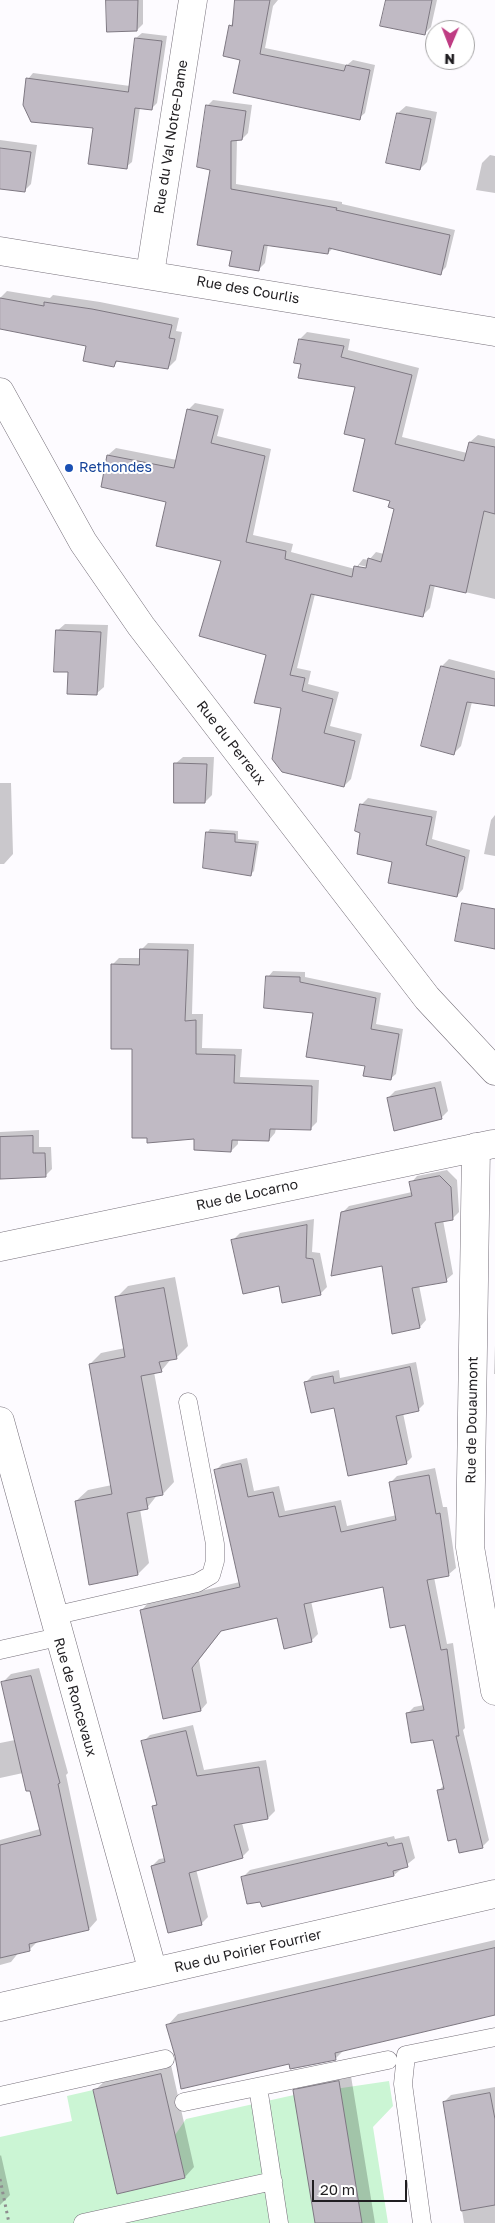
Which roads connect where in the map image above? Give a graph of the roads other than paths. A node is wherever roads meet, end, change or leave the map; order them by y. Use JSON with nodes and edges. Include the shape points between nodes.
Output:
{"nodes":[{"id":1,"x":193,"y":0,"type":"edge"},
{"id":2,"x":0,"y":251,"type":"edge"},
{"id":3,"x":150,"y":274,"type":"junction"},
{"id":4,"x":495,"y":332,"type":"edge"},
{"id":5,"x":2,"y":397,"type":"edge"},
{"id":6,"x":495,"y":1072,"type":"edge"},
{"id":7,"x":486,"y":1145,"type":"edge"},
{"id":8,"x":0,"y":1247,"type":"edge"},
{"id":9,"x":188,"y":1402,"type":"dead end"},
{"id":10,"x":0,"y":1420,"type":"edge"},
{"id":11,"x":55,"y":1627,"type":"junction"},
{"id":12,"x":0,"y":1650,"type":"edge"},
{"id":13,"x":495,"y":1691,"type":"edge"},
{"id":14,"x":495,"y":1894,"type":"edge"},
{"id":15,"x":153,"y":1972,"type":"junction"},
{"id":16,"x":0,"y":2007,"type":"edge"},
{"id":17,"x":495,"y":2037,"type":"edge"},
{"id":18,"x":165,"y":2059,"type":"dead end"},
{"id":19,"x":388,"y":2060,"type":"dead end"},
{"id":20,"x":258,"y":2087,"type":"junction"},
{"id":21,"x":0,"y":2096,"type":"edge"},
{"id":22,"x":184,"y":2102,"type":"dead end"},
{"id":23,"x":273,"y":2182,"type":"junction"},
{"id":24,"x":83,"y":2223,"type":"edge"},
{"id":25,"x":279,"y":2223,"type":"edge"},
{"id":26,"x":422,"y":2223,"type":"edge"}],
"edges":[{"from":1,"to":3,"type":"street","name":"Rue du Val Notre-Dame"},
{"from":2,"to":3,"type":"street","name":"Rue des Courlis"},
{"from":3,"to":4,"type":"street","name":"Rue des Courlis"},
{"from":5,"to":6,"type":"street","name":"Rue du Perreux","via":[[83,542],[141,626],[428,998]]},
{"from":7,"to":8,"type":"street","name":"Rue de Locarno"},
{"from":7,"to":13,"type":"street","name":"Rue de Douaumont","via":[[470,1547]]},
{"from":9,"to":11,"type":"lane","via":[[215,1544],[211,1574],[197,1583]]},
{"from":10,"to":11,"type":"street","name":"Rue de Roncevaux"},
{"from":11,"to":12,"type":"lane"},
{"from":11,"to":15,"type":"street","name":"Rue de Roncevaux"},
{"from":14,"to":15,"type":"street","name":"Rue du Poirier Fourrier"},
{"from":15,"to":16,"type":"street","name":"Rue du Poirier Fourrier"},
{"from":17,"to":26,"type":"lane","via":[[406,2054],[402,2084]]},
{"from":18,"to":21,"type":"lane"},
{"from":19,"to":20,"type":"lane"},
{"from":20,"to":22,"type":"lane"},
{"from":20,"to":23,"type":"lane"},
{"from":23,"to":24,"type":"lane"},
{"from":23,"to":25,"type":"lane"}]}
